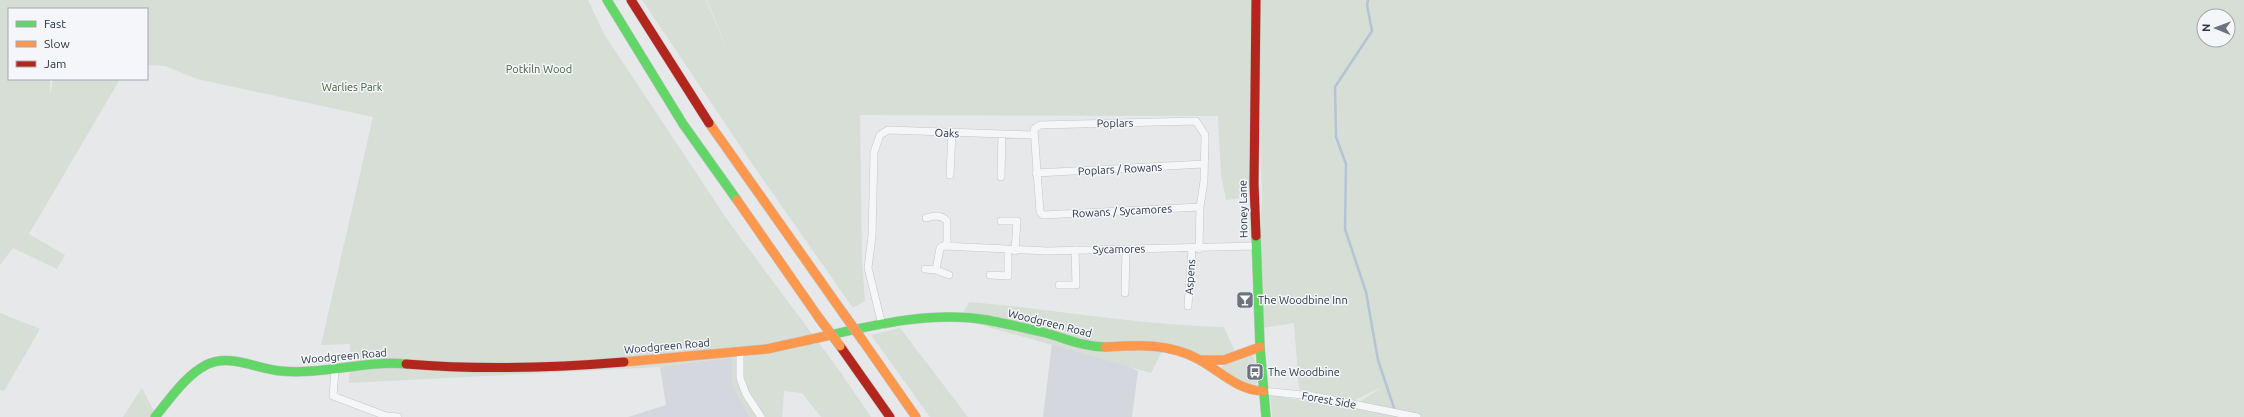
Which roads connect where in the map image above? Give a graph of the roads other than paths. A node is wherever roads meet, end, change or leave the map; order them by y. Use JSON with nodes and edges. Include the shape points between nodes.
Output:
{"nodes":[{"id":1,"x":607,"y":0,"type":"edge"},
{"id":2,"x":631,"y":0,"type":"edge"},
{"id":3,"x":1256,"y":0,"type":"edge"},
{"id":4,"x":952,"y":133,"type":"junction"},
{"id":5,"x":1002,"y":134,"type":"junction"},
{"id":6,"x":1034,"y":135,"type":"junction"},
{"id":7,"x":1204,"y":164,"type":"junction"},
{"id":8,"x":1036,"y":174,"type":"junction"},
{"id":9,"x":950,"y":175,"type":"dead end"},
{"id":10,"x":1001,"y":177,"type":"dead end"},
{"id":11,"x":1200,"y":207,"type":"junction"},
{"id":12,"x":926,"y":218,"type":"dead end"},
{"id":13,"x":1001,"y":221,"type":"dead end"},
{"id":14,"x":947,"y":246,"type":"junction"},
{"id":15,"x":1256,"y":246,"type":"junction"},
{"id":16,"x":1126,"y":249,"type":"junction"},
{"id":17,"x":1195,"y":249,"type":"junction"},
{"id":18,"x":1012,"y":250,"type":"junction"},
{"id":19,"x":1075,"y":250,"type":"junction"},
{"id":20,"x":925,"y":269,"type":"dead end"},
{"id":21,"x":936,"y":270,"type":"junction"},
{"id":22,"x":949,"y":275,"type":"dead end"},
{"id":23,"x":990,"y":275,"type":"dead end"},
{"id":24,"x":1059,"y":285,"type":"dead end"},
{"id":25,"x":1125,"y":293,"type":"dead end"},
{"id":26,"x":1188,"y":306,"type":"dead end"},
{"id":27,"x":882,"y":325,"type":"junction"},
{"id":28,"x":1260,"y":347,"type":"junction"},
{"id":29,"x":740,"y":352,"type":"junction"},
{"id":30,"x":1198,"y":359,"type":"junction"},
{"id":31,"x":335,"y":370,"type":"junction"},
{"id":32,"x":1264,"y":391,"type":"junction"},
{"id":33,"x":155,"y":417,"type":"edge"},
{"id":34,"x":398,"y":417,"type":"edge"},
{"id":35,"x":761,"y":417,"type":"edge"},
{"id":36,"x":890,"y":417,"type":"edge"},
{"id":37,"x":916,"y":417,"type":"edge"},
{"id":38,"x":1266,"y":417,"type":"edge"},
{"id":39,"x":1417,"y":417,"type":"edge"}],
"edges":[{"from":1,"to":36,"type":"main road","bridge":true,"via":[[690,135]]},
{"from":2,"to":37,"type":"main road","bridge":true,"via":[[716,134]]},
{"from":3,"to":15,"type":"main road","name":"Honey Lane"},
{"from":4,"to":5,"type":"street","name":"Oaks"},
{"from":4,"to":9,"type":"street"},
{"from":4,"to":27,"type":"street","name":"Oaks","via":[[888,130],[880,135],[874,152],[872,236],[868,268]]},
{"from":5,"to":6,"type":"street","name":"Oaks"},
{"from":5,"to":10,"type":"street"},
{"from":6,"to":7,"type":"street","name":"Poplars","via":[[1034,129],[1040,124],[1196,121],[1205,135]]},
{"from":6,"to":8,"type":"street"},
{"from":7,"to":8,"type":"street","name":"Poplars / Rowans"},
{"from":7,"to":11,"type":"street","name":"Aspens"},
{"from":8,"to":11,"type":"street","name":"Rowans / Sycamores","via":[[1040,212],[1043,215]]},
{"from":11,"to":17,"type":"street","name":"Aspens"},
{"from":12,"to":14,"type":"street","via":[[938,216],[948,221]]},
{"from":13,"to":18,"type":"street","via":[[1017,221]]},
{"from":14,"to":18,"type":"street","name":"Sycamores"},
{"from":14,"to":21,"type":"street","via":[[940,248]]},
{"from":15,"to":17,"type":"street","name":"Sycamores"},
{"from":15,"to":28,"type":"main road","name":"Honey Lane"},
{"from":16,"to":17,"type":"street","name":"Sycamores"},
{"from":16,"to":19,"type":"street","name":"Sycamores"},
{"from":16,"to":25,"type":"street"},
{"from":17,"to":26,"type":"street","name":"Aspens"},
{"from":18,"to":19,"type":"street","name":"Sycamores"},
{"from":18,"to":23,"type":"street","via":[[1008,276]]},
{"from":19,"to":24,"type":"street","via":[[1076,285]]},
{"from":20,"to":21,"type":"street"},
{"from":21,"to":22,"type":"street"},
{"from":27,"to":29,"type":"main road","name":"Woodgreen Road"},
{"from":27,"to":30,"type":"main road","name":"Woodgreen Road","via":[[933,318],[985,320],[1046,333],[1090,347],[1153,345]]},
{"from":28,"to":30,"type":"main road","name":"Woodgreen Road","via":[[1218,361]]},
{"from":28,"to":32,"type":"main road","name":"Honey Lane"},
{"from":29,"to":31,"type":"main road","name":"Woodgreen Road","via":[[578,366],[447,367],[398,363],[352,366]]},
{"from":29,"to":35,"type":"street","via":[[740,378]]},
{"from":30,"to":32,"type":"main road","name":"Woodgreen Road","via":[[1227,379],[1257,391]]},
{"from":31,"to":33,"type":"main road","name":"Woodgreen Road","via":[[302,373],[276,371],[228,360],[217,361],[206,365],[187,379]]},
{"from":31,"to":34,"type":"street","via":[[333,396],[386,416]]},
{"from":32,"to":38,"type":"main road","name":"Honey Lane"},
{"from":32,"to":39,"type":"street","name":"Forest Side","via":[[1313,396]]}]}
